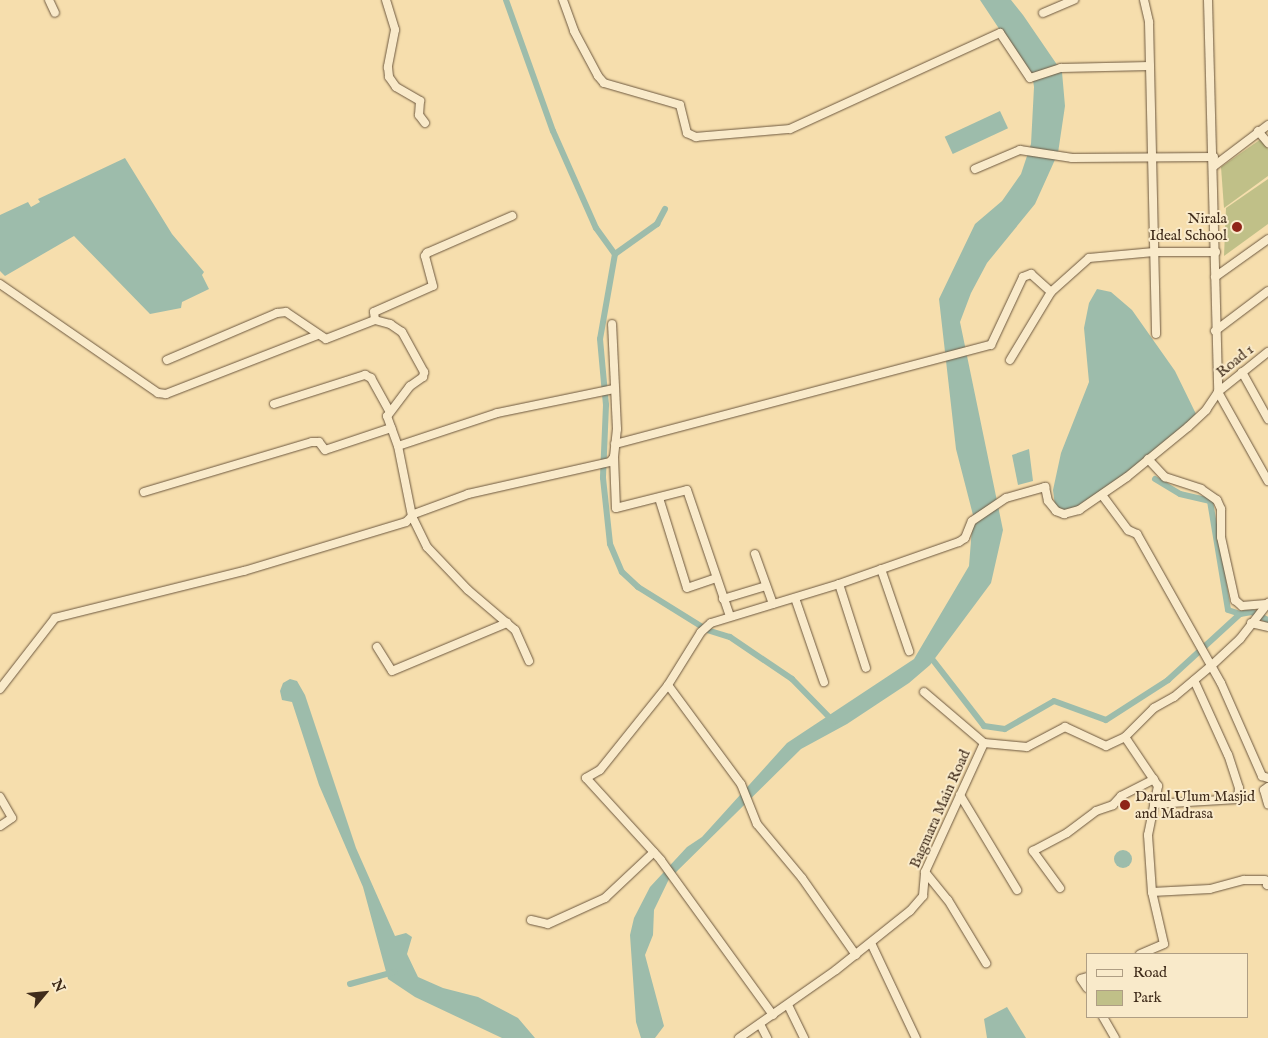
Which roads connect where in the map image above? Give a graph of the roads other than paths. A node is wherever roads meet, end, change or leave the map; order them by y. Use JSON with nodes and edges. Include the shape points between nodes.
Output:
{"nodes":[{"id":1,"x":49,"y":0,"type":"edge"},
{"id":2,"x":386,"y":0,"type":"edge"},
{"id":3,"x":563,"y":0,"type":"edge"},
{"id":4,"x":1074,"y":0,"type":"edge"},
{"id":5,"x":1144,"y":0,"type":"edge"},
{"id":6,"x":1208,"y":0,"type":"edge"},
{"id":7,"x":55,"y":13,"type":"dead end"},
{"id":8,"x":1043,"y":13,"type":"dead end"},
{"id":9,"x":1150,"y":66,"type":"junction"},
{"id":10,"x":425,"y":123,"type":"dead end"},
{"id":11,"x":1268,"y":125,"type":"edge"},
{"id":12,"x":1258,"y":131,"type":"junction"},
{"id":13,"x":1268,"y":143,"type":"edge"},
{"id":14,"x":1214,"y":157,"type":"junction"},
{"id":15,"x":1153,"y":159,"type":"junction"},
{"id":16,"x":1214,"y":166,"type":"junction"},
{"id":17,"x":975,"y":169,"type":"dead end"},
{"id":18,"x":512,"y":216,"type":"dead end"},
{"id":19,"x":1268,"y":240,"type":"edge"},
{"id":20,"x":1154,"y":252,"type":"junction"},
{"id":21,"x":1216,"y":252,"type":"junction"},
{"id":22,"x":1215,"y":278,"type":"junction"},
{"id":23,"x":0,"y":284,"type":"edge"},
{"id":24,"x":1268,"y":291,"type":"edge"},
{"id":25,"x":1051,"y":292,"type":"junction"},
{"id":26,"x":375,"y":320,"type":"junction"},
{"id":27,"x":612,"y":324,"type":"dead end"},
{"id":28,"x":1215,"y":331,"type":"junction"},
{"id":29,"x":1156,"y":334,"type":"dead end"},
{"id":30,"x":317,"y":335,"type":"junction"},
{"id":31,"x":1268,"y":352,"type":"edge"},
{"id":32,"x":167,"y":360,"type":"dead end"},
{"id":33,"x":1010,"y":360,"type":"dead end"},
{"id":34,"x":1242,"y":372,"type":"junction"},
{"id":35,"x":614,"y":389,"type":"junction"},
{"id":36,"x":1218,"y":392,"type":"junction"},
{"id":37,"x":274,"y":404,"type":"dead end"},
{"id":38,"x":389,"y":411,"type":"junction"},
{"id":39,"x":1268,"y":419,"type":"edge"},
{"id":40,"x":391,"y":428,"type":"junction"},
{"id":41,"x":615,"y":444,"type":"junction"},
{"id":42,"x":398,"y":446,"type":"junction"},
{"id":43,"x":612,"y":459,"type":"junction"},
{"id":44,"x":1148,"y":459,"type":"junction"},
{"id":45,"x":1268,"y":481,"type":"edge"},
{"id":46,"x":144,"y":492,"type":"dead end"},
{"id":47,"x":1102,"y":495,"type":"junction"},
{"id":48,"x":659,"y":498,"type":"junction"},
{"id":49,"x":412,"y":516,"type":"junction"},
{"id":50,"x":755,"y":554,"type":"dead end"},
{"id":51,"x":882,"y":569,"type":"junction"},
{"id":52,"x":716,"y":578,"type":"junction"},
{"id":53,"x":839,"y":584,"type":"junction"},
{"id":54,"x":766,"y":586,"type":"junction"},
{"id":55,"x":795,"y":598,"type":"junction"},
{"id":56,"x":723,"y":599,"type":"junction"},
{"id":57,"x":773,"y":604,"type":"junction"},
{"id":58,"x":1265,"y":605,"type":"edge"},
{"id":59,"x":730,"y":616,"type":"junction"},
{"id":60,"x":1252,"y":621,"type":"junction"},
{"id":61,"x":507,"y":623,"type":"junction"},
{"id":62,"x":1268,"y":628,"type":"edge"},
{"id":63,"x":377,"y":647,"type":"dead end"},
{"id":64,"x":908,"y":651,"type":"dead end"},
{"id":65,"x":529,"y":660,"type":"dead end"},
{"id":66,"x":1211,"y":666,"type":"junction"},
{"id":67,"x":866,"y":668,"type":"dead end"},
{"id":68,"x":1194,"y":680,"type":"junction"},
{"id":69,"x":824,"y":682,"type":"dead end"},
{"id":70,"x":668,"y":685,"type":"junction"},
{"id":71,"x":0,"y":689,"type":"edge"},
{"id":72,"x":924,"y":692,"type":"dead end"},
{"id":73,"x":1125,"y":737,"type":"junction"},
{"id":74,"x":984,"y":743,"type":"junction"},
{"id":75,"x":1268,"y":778,"type":"edge"},
{"id":76,"x":1154,"y":779,"type":"junction"},
{"id":77,"x":1268,"y":787,"type":"edge"},
{"id":78,"x":960,"y":795,"type":"junction"},
{"id":79,"x":0,"y":797,"type":"edge"},
{"id":80,"x":1154,"y":804,"type":"junction"},
{"id":81,"x":1268,"y":804,"type":"edge"},
{"id":82,"x":0,"y":826,"type":"edge"},
{"id":83,"x":654,"y":852,"type":"junction"},
{"id":84,"x":925,"y":872,"type":"junction"},
{"id":85,"x":1267,"y":883,"type":"edge"},
{"id":86,"x":1060,"y":888,"type":"dead end"},
{"id":87,"x":1017,"y":890,"type":"dead end"},
{"id":88,"x":1152,"y":892,"type":"junction"},
{"id":89,"x":531,"y":920,"type":"dead end"},
{"id":90,"x":871,"y":943,"type":"junction"},
{"id":91,"x":1142,"y":953,"type":"edge"},
{"id":92,"x":856,"y":955,"type":"junction"},
{"id":93,"x":986,"y":963,"type":"dead end"},
{"id":94,"x":1086,"y":977,"type":"edge"},
{"id":95,"x":1086,"y":986,"type":"edge"},
{"id":96,"x":788,"y":1005,"type":"junction"},
{"id":97,"x":773,"y":1015,"type":"junction"},
{"id":98,"x":1104,"y":1018,"type":"edge"},
{"id":99,"x":760,"y":1024,"type":"junction"},
{"id":100,"x":739,"y":1038,"type":"edge"},
{"id":101,"x":767,"y":1038,"type":"edge"},
{"id":102,"x":804,"y":1038,"type":"edge"},
{"id":103,"x":916,"y":1038,"type":"edge"},
{"id":104,"x":1115,"y":1038,"type":"edge"}],
"edges":[{"from":1,"to":7,"type":"street"},
{"from":2,"to":10,"type":"street","via":[[395,30],[389,77],[396,87],[420,102],[419,115]]},
{"from":3,"to":9,"type":"street","via":[[574,31],[598,76],[604,82],[680,105],[690,136],[790,128],[1000,33],[1030,78],[1061,68]]},
{"from":4,"to":8,"type":"street"},
{"from":5,"to":9,"type":"street","via":[[1149,22]]},
{"from":6,"to":14,"type":"street"},
{"from":9,"to":15,"type":"street"},
{"from":11,"to":12,"type":"street"},
{"from":12,"to":13,"type":"street"},
{"from":12,"to":16,"type":"street"},
{"from":14,"to":15,"type":"street"},
{"from":14,"to":16,"type":"street"},
{"from":15,"to":17,"type":"street","via":[[1058,156],[1026,150],[1008,154]]},
{"from":15,"to":20,"type":"street"},
{"from":16,"to":21,"type":"street"},
{"from":18,"to":26,"type":"street","via":[[428,253],[425,256],[434,286],[374,312]]},
{"from":19,"to":22,"type":"street"},
{"from":20,"to":21,"type":"street"},
{"from":20,"to":25,"type":"street","via":[[1093,256]]},
{"from":20,"to":29,"type":"street"},
{"from":21,"to":22,"type":"street"},
{"from":22,"to":28,"type":"street"},
{"from":23,"to":30,"type":"street","via":[[158,393],[166,394]]},
{"from":24,"to":28,"type":"street"},
{"from":25,"to":33,"type":"street"},
{"from":25,"to":41,"type":"street","via":[[1027,274],[1006,309],[994,343]]},
{"from":26,"to":30,"type":"street","via":[[326,339]]},
{"from":26,"to":38,"type":"street","via":[[402,332],[424,372],[421,380],[410,386]]},
{"from":27,"to":35,"type":"street"},
{"from":28,"to":36,"type":"street"},
{"from":30,"to":32,"type":"street","via":[[286,312],[277,313]]},
{"from":31,"to":34,"type":"street","name":"Road 1"},
{"from":34,"to":36,"type":"street","name":"Road 1"},
{"from":34,"to":39,"type":"street"},
{"from":35,"to":41,"type":"street"},
{"from":35,"to":42,"type":"street","via":[[498,413]]},
{"from":36,"to":44,"type":"street","name":"Road 1","via":[[1206,410]]},
{"from":36,"to":45,"type":"street"},
{"from":37,"to":38,"type":"street","via":[[366,375]]},
{"from":38,"to":40,"type":"street","via":[[387,416]]},
{"from":40,"to":42,"type":"street"},
{"from":40,"to":46,"type":"street","via":[[325,450],[319,442],[312,442]]},
{"from":41,"to":43,"type":"street"},
{"from":42,"to":49,"type":"street"},
{"from":43,"to":48,"type":"street","via":[[616,508]]},
{"from":43,"to":49,"type":"street","via":[[468,494]]},
{"from":44,"to":47,"type":"street","name":"Road 1"},
{"from":44,"to":58,"type":"street","via":[[1165,476],[1202,488],[1217,500],[1221,509],[1221,537],[1236,600],[1242,606]]},
{"from":47,"to":51,"type":"street","name":"Road 1","via":[[1079,510],[1064,514],[1052,507],[1045,487],[1002,502],[972,521],[965,538],[959,542]]},
{"from":47,"to":66,"type":"street","via":[[1128,530],[1138,534]]},
{"from":48,"to":52,"type":"street","via":[[687,490]]},
{"from":48,"to":52,"type":"street","via":[[686,588]]},
{"from":49,"to":61,"type":"street","via":[[427,547],[468,590]]},
{"from":49,"to":71,"type":"street","via":[[406,522],[244,571],[55,618]]},
{"from":50,"to":54,"type":"street"},
{"from":51,"to":53,"type":"street"},
{"from":51,"to":64,"type":"street"},
{"from":52,"to":56,"type":"street"},
{"from":53,"to":55,"type":"street"},
{"from":53,"to":67,"type":"street"},
{"from":54,"to":56,"type":"street"},
{"from":54,"to":57,"type":"street"},
{"from":55,"to":57,"type":"street"},
{"from":55,"to":69,"type":"street"},
{"from":56,"to":59,"type":"street"},
{"from":57,"to":59,"type":"street"},
{"from":58,"to":60,"type":"street","name":"Bagmara Main Road"},
{"from":59,"to":70,"type":"street","via":[[712,623],[701,632]]},
{"from":60,"to":62,"type":"street"},
{"from":60,"to":66,"type":"street","name":"Bagmara Main Road","via":[[1240,639]]},
{"from":61,"to":63,"type":"street","via":[[392,671]]},
{"from":61,"to":65,"type":"street","via":[[515,630]]},
{"from":66,"to":68,"type":"street","name":"Bagmara Main Road"},
{"from":66,"to":75,"type":"street","via":[[1262,776]]},
{"from":68,"to":73,"type":"street","name":"Bagmara Main Road","via":[[1154,708]]},
{"from":68,"to":80,"type":"street","via":[[1228,756],[1239,788],[1238,799]]},
{"from":70,"to":83,"type":"street","via":[[600,770],[586,778]]},
{"from":70,"to":92,"type":"street","via":[[741,784],[758,824],[802,878]]},
{"from":72,"to":74,"type":"street"},
{"from":73,"to":74,"type":"street","name":"Bagmara Main Road","via":[[1106,746],[1065,727],[1027,747]]},
{"from":73,"to":76,"type":"street"},
{"from":74,"to":78,"type":"street","name":"Bagmara Main Road"},
{"from":76,"to":80,"type":"street","via":[[1158,786]]},
{"from":76,"to":86,"type":"street","via":[[1033,851]]},
{"from":77,"to":81,"type":"street","via":[[1264,790]]},
{"from":78,"to":84,"type":"street","name":"Bagmara Main Road"},
{"from":78,"to":87,"type":"street"},
{"from":79,"to":82,"type":"street","via":[[12,818]]},
{"from":80,"to":88,"type":"street","via":[[1148,835]]},
{"from":83,"to":89,"type":"street","via":[[605,898],[548,924]]},
{"from":83,"to":97,"type":"street"},
{"from":84,"to":90,"type":"street","name":"Bagmara Main Road","via":[[923,896]]},
{"from":84,"to":93,"type":"street","via":[[948,900]]},
{"from":85,"to":88,"type":"street","via":[[1244,880],[1210,890]]},
{"from":88,"to":91,"type":"street","via":[[1164,944]]},
{"from":90,"to":92,"type":"street","name":"Bagmara Main Road"},
{"from":90,"to":103,"type":"street"},
{"from":92,"to":96,"type":"street","name":"Bagmara Main Road"},
{"from":94,"to":95,"type":"street","via":[[1082,979]]},
{"from":96,"to":97,"type":"street","name":"Bagmara Main Road"},
{"from":96,"to":102,"type":"street"},
{"from":97,"to":99,"type":"street","name":"Bagmara Main Road"},
{"from":98,"to":104,"type":"street"},
{"from":99,"to":100,"type":"street","name":"Bagmara Main Road"},
{"from":99,"to":101,"type":"street"}]}
